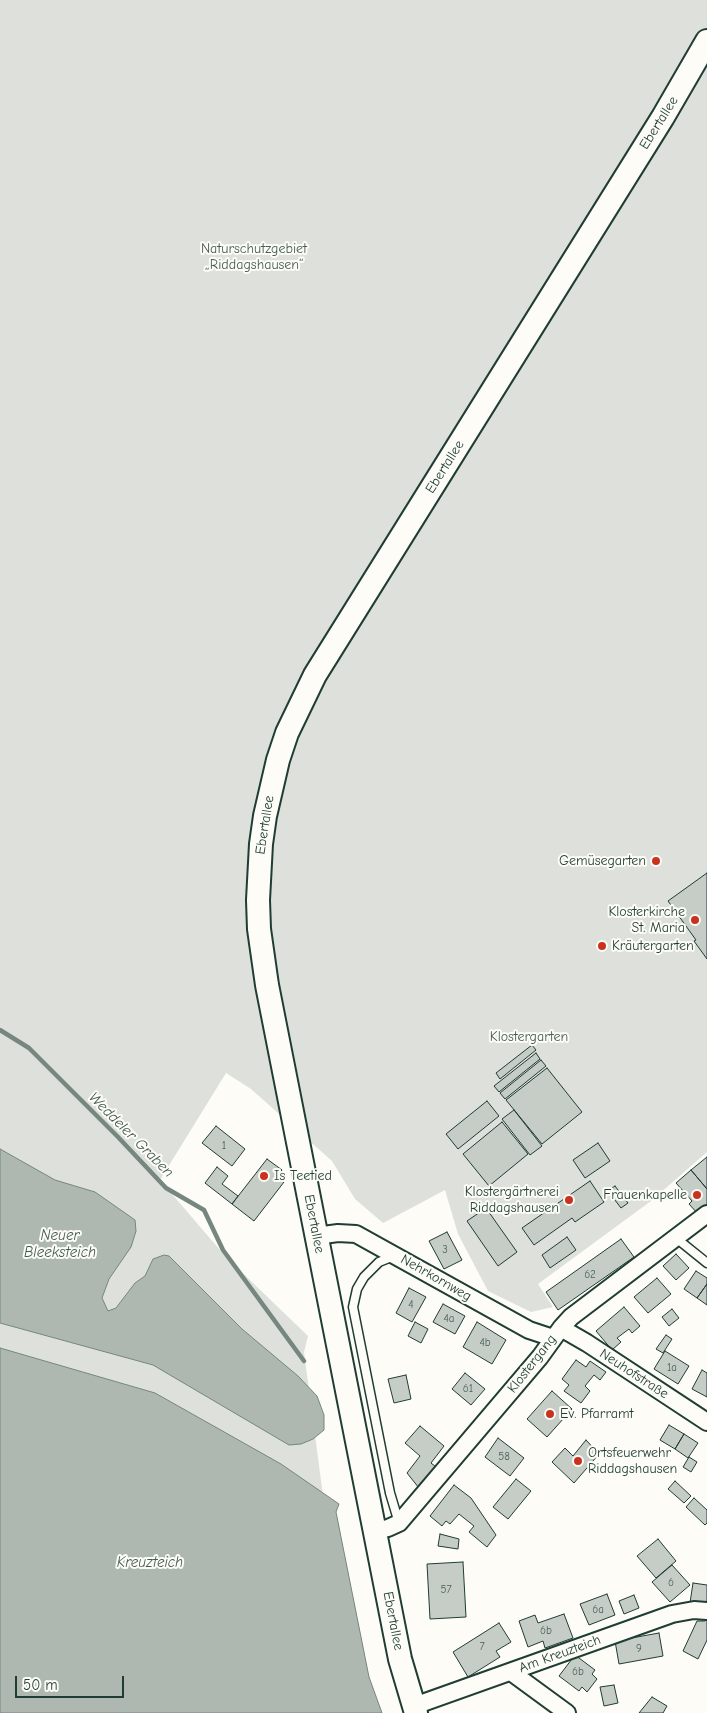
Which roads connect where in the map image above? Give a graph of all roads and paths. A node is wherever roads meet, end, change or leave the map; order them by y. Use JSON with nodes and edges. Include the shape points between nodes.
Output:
{"nodes":[{"id":1,"x":707,"y":41,"type":"edge"},
{"id":2,"x":707,"y":1214,"type":"edge"},
{"id":3,"x":316,"y":1236,"type":"junction"},
{"id":4,"x":676,"y":1238,"type":"junction"},
{"id":5,"x":397,"y":1255,"type":"junction"},
{"id":6,"x":707,"y":1263,"type":"edge"},
{"id":7,"x":557,"y":1333,"type":"junction"},
{"id":8,"x":707,"y":1422,"type":"edge"},
{"id":9,"x":399,"y":1523,"type":"junction"},
{"id":10,"x":375,"y":1531,"type":"junction"},
{"id":11,"x":707,"y":1611,"type":"edge"},
{"id":12,"x":511,"y":1672,"type":"junction"},
{"id":13,"x":415,"y":1709,"type":"edge"},
{"id":14,"x":567,"y":1713,"type":"edge"}],
"edges":[{"from":1,"to":3,"type":"main road","name":"Ebertallee","via":[[663,117],[328,653],[298,707],[278,760],[260,844],[259,929],[266,985]]},
{"from":2,"to":4,"type":"street","name":"Klostergang"},
{"from":3,"to":5,"type":"street","name":"Nehrkornweg","via":[[356,1234]]},
{"from":3,"to":10,"type":"main road","name":"Ebertallee"},
{"from":4,"to":6,"type":"lane"},
{"from":4,"to":7,"type":"street","name":"Klostergang","via":[[571,1317]]},
{"from":5,"to":7,"type":"street","name":"Nehrkornweg","via":[[529,1330]]},
{"from":5,"to":9,"type":"lane","via":[[379,1262],[364,1277],[353,1307],[390,1493]]},
{"from":7,"to":8,"type":"street","name":"Neuhofstraße","via":[[587,1343]]},
{"from":7,"to":9,"type":"street","name":"Klostergang"},
{"from":9,"to":10,"type":"street"},
{"from":10,"to":13,"type":"main road","name":"Ebertallee","via":[[400,1659]]},
{"from":11,"to":12,"type":"street","name":"Am Kreuzteich","via":[[672,1614]]},
{"from":12,"to":13,"type":"street","name":"Am Kreuzteich"},
{"from":12,"to":14,"type":"street"}]}
